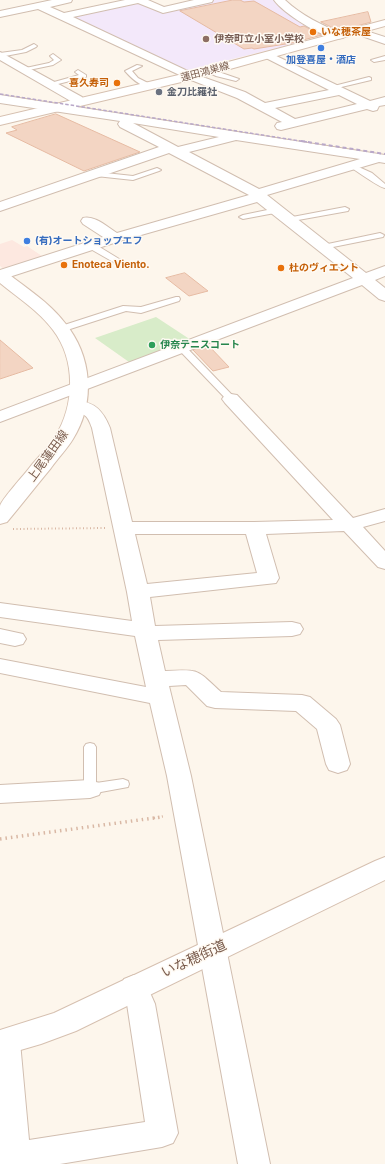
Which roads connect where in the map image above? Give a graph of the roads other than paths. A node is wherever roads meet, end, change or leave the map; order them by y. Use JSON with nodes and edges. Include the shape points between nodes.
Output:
{"nodes":[{"id":1,"x":67,"y":0,"type":"edge"},
{"id":2,"x":139,"y":0,"type":"edge"},
{"id":3,"x":174,"y":0,"type":"edge"},
{"id":4,"x":208,"y":0,"type":"edge"},
{"id":5,"x":279,"y":0,"type":"edge"},
{"id":6,"x":186,"y":5,"type":"junction"},
{"id":7,"x":40,"y":6,"type":"junction"},
{"id":8,"x":0,"y":14,"type":"edge"},
{"id":9,"x":65,"y":16,"type":"junction"},
{"id":10,"x":385,"y":23,"type":"edge"},
{"id":11,"x":357,"y":31,"type":"junction"},
{"id":12,"x":339,"y":36,"type":"junction"},
{"id":13,"x":385,"y":41,"type":"edge"},
{"id":14,"x":34,"y":46,"type":"dead end"},
{"id":15,"x":0,"y":55,"type":"edge"},
{"id":16,"x":268,"y":55,"type":"junction"},
{"id":17,"x":54,"y":56,"type":"dead end"},
{"id":18,"x":385,"y":58,"type":"edge"},
{"id":19,"x":374,"y":60,"type":"dead end"},
{"id":20,"x":139,"y":66,"type":"dead end"},
{"id":21,"x":24,"y":69,"type":"junction"},
{"id":22,"x":210,"y":71,"type":"junction"},
{"id":23,"x":78,"y":72,"type":"dead end"},
{"id":24,"x":190,"y":76,"type":"junction"},
{"id":25,"x":236,"y":79,"type":"dead end"},
{"id":26,"x":369,"y":79,"type":"dead end"},
{"id":27,"x":50,"y":84,"type":"junction"},
{"id":28,"x":150,"y":86,"type":"junction"},
{"id":29,"x":0,"y":88,"type":"edge"},
{"id":30,"x":337,"y":89,"type":"junction"},
{"id":31,"x":0,"y":100,"type":"edge"},
{"id":32,"x":82,"y":100,"type":"junction"},
{"id":33,"x":385,"y":101,"type":"edge"},
{"id":34,"x":368,"y":105,"type":"junction"},
{"id":35,"x":264,"y":107,"type":"junction"},
{"id":36,"x":57,"y":108,"type":"junction"},
{"id":37,"x":108,"y":110,"type":"junction"},
{"id":38,"x":385,"y":114,"type":"edge"},
{"id":39,"x":193,"y":117,"type":"dead end"},
{"id":40,"x":0,"y":121,"type":"edge"},
{"id":41,"x":298,"y":128,"type":"junction"},
{"id":42,"x":239,"y":136,"type":"junction"},
{"id":43,"x":173,"y":150,"type":"junction"},
{"id":44,"x":382,"y":160,"type":"edge"},
{"id":45,"x":352,"y":166,"type":"junction"},
{"id":46,"x":157,"y":170,"type":"dead end"},
{"id":47,"x":96,"y":174,"type":"junction"},
{"id":48,"x":383,"y":186,"type":"dead end"},
{"id":49,"x":258,"y":196,"type":"junction"},
{"id":50,"x":0,"y":207,"type":"edge"},
{"id":51,"x":345,"y":209,"type":"dead end"},
{"id":52,"x":277,"y":210,"type":"junction"},
{"id":53,"x":243,"y":217,"type":"dead end"},
{"id":54,"x":287,"y":220,"type":"junction"},
{"id":55,"x":88,"y":221,"type":"dead end"},
{"id":56,"x":380,"y":235,"type":"dead end"},
{"id":57,"x":115,"y":238,"type":"junction"},
{"id":58,"x":90,"y":246,"type":"junction"},
{"id":59,"x":323,"y":247,"type":"junction"},
{"id":60,"x":125,"y":265,"type":"dead end"},
{"id":61,"x":385,"y":271,"type":"edge"},
{"id":62,"x":0,"y":275,"type":"edge"},
{"id":63,"x":365,"y":279,"type":"junction"},
{"id":64,"x":385,"y":296,"type":"edge"},
{"id":65,"x":176,"y":299,"type":"dead end"},
{"id":66,"x":61,"y":328,"type":"junction"},
{"id":67,"x":182,"y":348,"type":"junction"},
{"id":68,"x":80,"y":387,"type":"junction"},
{"id":69,"x":231,"y":399,"type":"joint"},
{"id":70,"x":77,"y":406,"type":"junction"},
{"id":71,"x":0,"y":417,"type":"edge"},
{"id":72,"x":385,"y":515,"type":"edge"},
{"id":73,"x":4,"y":523,"type":"edge"},
{"id":74,"x":349,"y":525,"type":"junction"},
{"id":75,"x":124,"y":528,"type":"junction"},
{"id":76,"x":254,"y":528,"type":"junction"},
{"id":77,"x":385,"y":563,"type":"edge"},
{"id":78,"x":138,"y":592,"type":"junction"},
{"id":79,"x":0,"y":610,"type":"edge"},
{"id":80,"x":292,"y":628,"type":"dead end"},
{"id":81,"x":145,"y":632,"type":"junction"},
{"id":82,"x":0,"y":666,"type":"edge"},
{"id":83,"x":158,"y":688,"type":"junction"},
{"id":84,"x":90,"y":746,"type":"dead end"},
{"id":85,"x":338,"y":764,"type":"dead end"},
{"id":86,"x":0,"y":782,"type":"edge"},
{"id":87,"x":123,"y":784,"type":"dead end"},
{"id":88,"x":90,"y":789,"type":"junction"},
{"id":89,"x":0,"y":794,"type":"edge"},
{"id":90,"x":385,"y":868,"type":"edge"},
{"id":91,"x":213,"y":951,"type":"junction"},
{"id":92,"x":134,"y":987,"type":"junction"},
{"id":93,"x":2,"y":1042,"type":"edge"},
{"id":94,"x":15,"y":1161,"type":"edge"},
{"id":95,"x":254,"y":1164,"type":"edge"}],
"edges":[{"from":1,"to":7,"type":"street"},
{"from":2,"to":6,"type":"street","via":[[163,10]]},
{"from":2,"to":9,"type":"street"},
{"from":3,"to":6,"type":"street"},
{"from":4,"to":6,"type":"street"},
{"from":5,"to":12,"type":"street","via":[[291,12]]},
{"from":7,"to":8,"type":"street"},
{"from":7,"to":9,"type":"street"},
{"from":9,"to":24,"type":"street"},
{"from":10,"to":11,"type":"main road","name":"蓮田鴻巣線"},
{"from":11,"to":12,"type":"main road","name":"蓮田鴻巣線"},
{"from":11,"to":13,"type":"street"},
{"from":12,"to":16,"type":"main road","name":"蓮田鴻巣線"},
{"from":14,"to":15,"type":"lane","via":[[24,51]]},
{"from":15,"to":21,"type":"street"},
{"from":16,"to":22,"type":"main road","name":"蓮田鴻巣線"},
{"from":16,"to":30,"type":"street"},
{"from":17,"to":21,"type":"lane","via":[[58,60],[51,64]]},
{"from":18,"to":19,"type":"lane"},
{"from":20,"to":28,"type":"lane","via":[[128,70],[136,79]]},
{"from":21,"to":27,"type":"street"},
{"from":22,"to":24,"type":"main road","name":"蓮田鴻巣線"},
{"from":22,"to":25,"type":"lane"},
{"from":23,"to":27,"type":"lane","via":[[84,76]]},
{"from":24,"to":28,"type":"main road","name":"蓮田鴻巣線"},
{"from":24,"to":35,"type":"street","via":[[241,95]]},
{"from":26,"to":30,"type":"lane"},
{"from":27,"to":32,"type":"street"},
{"from":28,"to":32,"type":"main road","name":"蓮田鴻巣線"},
{"from":29,"to":32,"type":"street"},
{"from":30,"to":34,"type":"street"},
{"from":30,"to":35,"type":"street"},
{"from":31,"to":36,"type":"street"},
{"from":32,"to":36,"type":"main road","name":"蓮田鴻巣線"},
{"from":32,"to":37,"type":"street"},
{"from":33,"to":34,"type":"street"},
{"from":34,"to":38,"type":"street"},
{"from":34,"to":41,"type":"street"},
{"from":35,"to":41,"type":"street"},
{"from":36,"to":37,"type":"street","via":[[96,114]]},
{"from":36,"to":40,"type":"main road","name":"蓮田鴻巣線"},
{"from":37,"to":39,"type":"street"},
{"from":37,"to":42,"type":"street"},
{"from":37,"to":43,"type":"street"},
{"from":41,"to":42,"type":"street","via":[[271,128]]},
{"from":42,"to":43,"type":"street"},
{"from":42,"to":44,"type":"street"},
{"from":43,"to":47,"type":"street"},
{"from":43,"to":49,"type":"street"},
{"from":44,"to":45,"type":"street"},
{"from":45,"to":48,"type":"lane"},
{"from":45,"to":49,"type":"street"},
{"from":46,"to":47,"type":"lane","via":[[133,178]]},
{"from":47,"to":50,"type":"street"},
{"from":49,"to":52,"type":"street"},
{"from":49,"to":57,"type":"street"},
{"from":51,"to":54,"type":"lane"},
{"from":52,"to":53,"type":"lane"},
{"from":52,"to":54,"type":"street"},
{"from":54,"to":59,"type":"street"},
{"from":55,"to":57,"type":"street"},
{"from":56,"to":59,"type":"lane"},
{"from":57,"to":58,"type":"street"},
{"from":58,"to":60,"type":"lane"},
{"from":58,"to":62,"type":"street"},
{"from":59,"to":63,"type":"street"},
{"from":61,"to":63,"type":"street"},
{"from":62,"to":66,"type":"main road","name":"上尾蓮田線","via":[[46,312]]},
{"from":63,"to":64,"type":"street"},
{"from":63,"to":67,"type":"street"},
{"from":65,"to":66,"type":"lane","via":[[141,310],[126,308]]},
{"from":66,"to":68,"type":"main road","name":"上尾蓮田線","via":[[74,352],[79,368]]},
{"from":67,"to":68,"type":"street"},
{"from":67,"to":69,"type":"lane"},
{"from":68,"to":70,"type":"main road","name":"上尾蓮田線"},
{"from":68,"to":71,"type":"street"},
{"from":69,"to":74,"type":"street"},
{"from":70,"to":73,"type":"main road","name":"上尾蓮田線","via":[[64,438]]},
{"from":70,"to":75,"type":"street","via":[[90,408],[98,420]]},
{"from":72,"to":74,"type":"street"},
{"from":74,"to":76,"type":"street"},
{"from":74,"to":77,"type":"street"},
{"from":75,"to":76,"type":"street"},
{"from":75,"to":78,"type":"street"},
{"from":76,"to":78,"type":"street","via":[[269,578]]},
{"from":78,"to":81,"type":"street"},
{"from":79,"to":81,"type":"street"},
{"from":80,"to":81,"type":"street"},
{"from":81,"to":83,"type":"street"},
{"from":82,"to":83,"type":"street"},
{"from":83,"to":85,"type":"street","via":[[191,676],[215,700],[302,703],[328,725]]},
{"from":83,"to":91,"type":"street","via":[[179,776]]},
{"from":84,"to":88,"type":"lane"},
{"from":86,"to":89,"type":"lane"},
{"from":87,"to":88,"type":"lane"},
{"from":88,"to":89,"type":"street"},
{"from":90,"to":91,"type":"main road","name":"いな穂街道"},
{"from":91,"to":92,"type":"main road","name":"いな穂街道"},
{"from":91,"to":95,"type":"street"},
{"from":92,"to":93,"type":"main road","name":"いな穂街道","via":[[65,1022]]},
{"from":92,"to":94,"type":"street","via":[[142,1004],[162,1133]]},
{"from":93,"to":94,"type":"street"}]}
